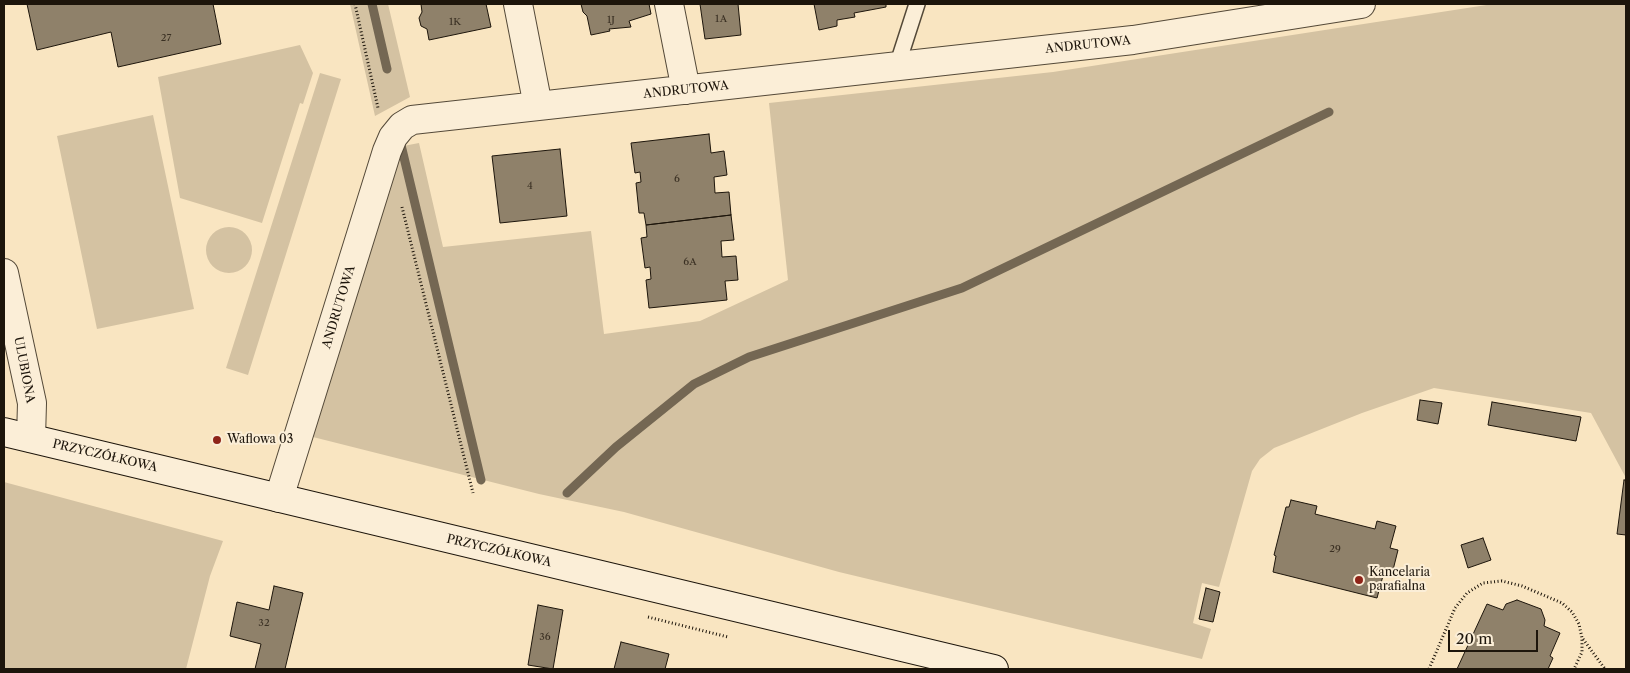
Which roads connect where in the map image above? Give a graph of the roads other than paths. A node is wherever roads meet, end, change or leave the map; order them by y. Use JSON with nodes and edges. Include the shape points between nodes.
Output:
{"nodes":[{"id":1,"x":518,"y":4,"type":"edge"},
{"id":2,"x":669,"y":4,"type":"edge"},
{"id":3,"x":917,"y":4,"type":"edge"},
{"id":4,"x":1361,"y":4,"type":"edge"},
{"id":5,"x":897,"y":66,"type":"junction"},
{"id":6,"x":686,"y":90,"type":"junction"},
{"id":7,"x":538,"y":106,"type":"junction"},
{"id":8,"x":4,"y":273,"type":"edge"},
{"id":9,"x":4,"y":432,"type":"edge"},
{"id":10,"x":31,"y":438,"type":"junction"},
{"id":11,"x":279,"y":498,"type":"junction"},
{"id":12,"x":994,"y":669,"type":"edge"}],
"edges":[{"from":1,"to":7,"type":"street"},
{"from":2,"to":6,"type":"street"},
{"from":3,"to":5,"type":"lane"},
{"from":4,"to":5,"type":"street","name":"ANDRUTOWA","via":[[1133,40]]},
{"from":5,"to":6,"type":"street","name":"ANDRUTOWA"},
{"from":6,"to":7,"type":"street","name":"ANDRUTOWA"},
{"from":7,"to":11,"type":"street","name":"ANDRUTOWA","via":[[412,120],[393,137]]},
{"from":8,"to":10,"type":"street","name":"ULUBIONA","via":[[32,403]]},
{"from":9,"to":10,"type":"street","name":"PRZYCZÓŁKOWA"},
{"from":10,"to":11,"type":"street","name":"PRZYCZÓŁKOWA"},
{"from":11,"to":12,"type":"street","name":"PRZYCZÓŁKOWA"}]}
